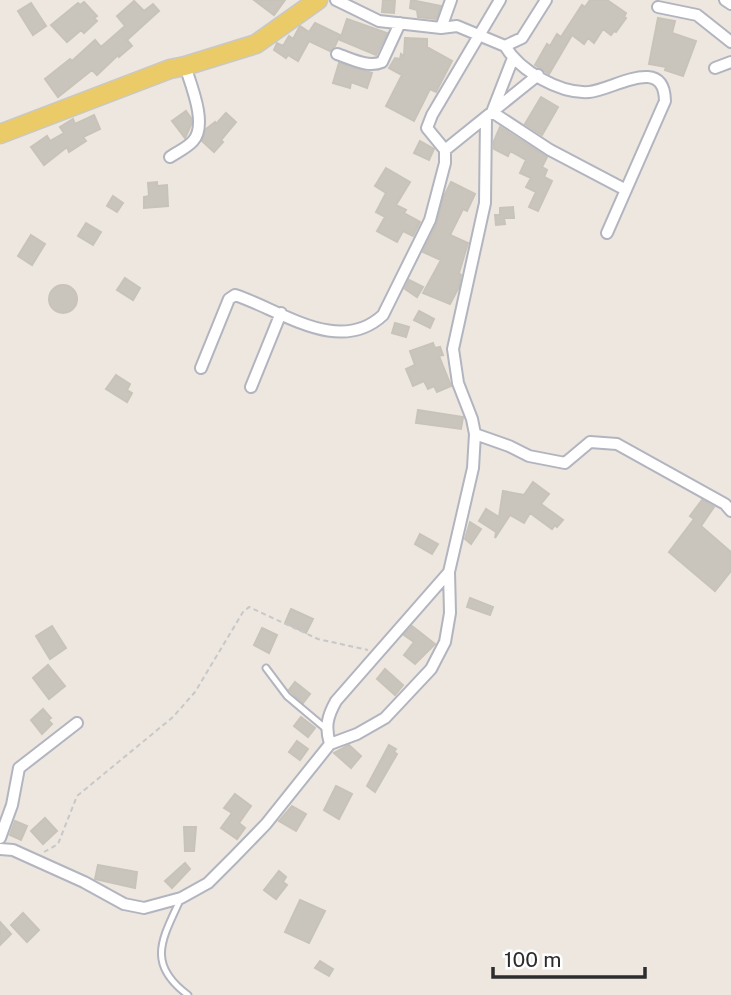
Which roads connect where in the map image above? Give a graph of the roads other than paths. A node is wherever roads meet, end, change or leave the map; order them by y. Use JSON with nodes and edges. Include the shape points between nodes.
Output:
{"nodes":[{"id":1,"x":336,"y":0,"type":"edge"},
{"id":2,"x":451,"y":0,"type":"edge"},
{"id":3,"x":500,"y":0,"type":"edge"},
{"id":4,"x":546,"y":0,"type":"edge"},
{"id":5,"x":725,"y":0,"type":"edge"},
{"id":6,"x":312,"y":1,"type":"edge"},
{"id":7,"x":731,"y":4,"type":"edge"},
{"id":8,"x":658,"y":7,"type":"dead end"},
{"id":9,"x":400,"y":23,"type":"junction"},
{"id":10,"x":440,"y":28,"type":"junction"},
{"id":11,"x":480,"y":34,"type":"junction"},
{"id":12,"x":731,"y":42,"type":"edge"},
{"id":13,"x":505,"y":46,"type":"junction"},
{"id":14,"x":337,"y":54,"type":"dead end"},
{"id":15,"x":513,"y":58,"type":"junction"},
{"id":16,"x":731,"y":62,"type":"edge"},
{"id":17,"x":185,"y":66,"type":"junction"},
{"id":18,"x":715,"y":68,"type":"dead end"},
{"id":19,"x":538,"y":75,"type":"junction"},
{"id":20,"x":489,"y":115,"type":"junction"},
{"id":21,"x":0,"y":134,"type":"edge"},
{"id":22,"x":446,"y":150,"type":"junction"},
{"id":23,"x":170,"y":157,"type":"dead end"},
{"id":24,"x":626,"y":190,"type":"junction"},
{"id":25,"x":607,"y":233,"type":"dead end"},
{"id":26,"x":281,"y":313,"type":"junction"},
{"id":27,"x":201,"y":368,"type":"dead end"},
{"id":28,"x":251,"y":387,"type":"dead end"},
{"id":29,"x":475,"y":434,"type":"junction"},
{"id":30,"x":731,"y":511,"type":"edge"},
{"id":31,"x":450,"y":572,"type":"junction"},
{"id":32,"x":266,"y":668,"type":"dead end"},
{"id":33,"x":77,"y":723,"type":"dead end"},
{"id":34,"x":325,"y":728,"type":"junction"},
{"id":35,"x":330,"y":744,"type":"junction"},
{"id":36,"x":0,"y":838,"type":"edge"},
{"id":37,"x":0,"y":849,"type":"edge"},
{"id":38,"x":181,"y":898,"type":"junction"},
{"id":39,"x":188,"y":995,"type":"edge"}],
"edges":[{"from":1,"to":9,"type":"street","via":[[379,20]]},
{"from":2,"to":10,"type":"street"},
{"from":3,"to":11,"type":"street"},
{"from":4,"to":13,"type":"street","via":[[522,38]]},
{"from":5,"to":7,"type":"street"},
{"from":6,"to":17,"type":"main road","via":[[256,44]]},
{"from":8,"to":12,"type":"street","via":[[697,15]]},
{"from":9,"to":10,"type":"street"},
{"from":9,"to":14,"type":"street","via":[[382,62],[376,65]]},
{"from":10,"to":11,"type":"street","via":[[457,26]]},
{"from":11,"to":13,"type":"street"},
{"from":11,"to":22,"type":"street","via":[[427,128]]},
{"from":13,"to":15,"type":"street"},
{"from":15,"to":19,"type":"street"},
{"from":15,"to":20,"type":"street"},
{"from":16,"to":18,"type":"street"},
{"from":17,"to":21,"type":"main road"},
{"from":17,"to":23,"type":"street","via":[[200,124],[192,143]]},
{"from":19,"to":20,"type":"street"},
{"from":19,"to":24,"type":"street","via":[[587,92],[629,79],[659,81],[665,101]]},
{"from":20,"to":22,"type":"street"},
{"from":20,"to":24,"type":"street"},
{"from":20,"to":29,"type":"street","via":[[485,203],[453,349],[458,383]]},
{"from":22,"to":26,"type":"street","via":[[430,220],[383,315],[346,334],[319,329]]},
{"from":24,"to":25,"type":"street"},
{"from":26,"to":27,"type":"street","via":[[235,295],[229,299]]},
{"from":26,"to":28,"type":"street"},
{"from":29,"to":30,"type":"street","via":[[528,456],[565,463],[590,442],[617,444]]},
{"from":29,"to":31,"type":"street","via":[[473,468]]},
{"from":31,"to":34,"type":"street","via":[[336,701]]},
{"from":31,"to":35,"type":"street","via":[[445,642],[431,669],[385,718]]},
{"from":32,"to":34,"type":"lane","via":[[287,696]]},
{"from":33,"to":36,"type":"street","via":[[19,768]]},
{"from":34,"to":35,"type":"street"},
{"from":35,"to":38,"type":"street","via":[[242,849],[208,883]]},
{"from":37,"to":38,"type":"street","via":[[13,850],[124,904],[144,908]]},
{"from":38,"to":39,"type":"lane","via":[[160,954],[171,980]]}]}
